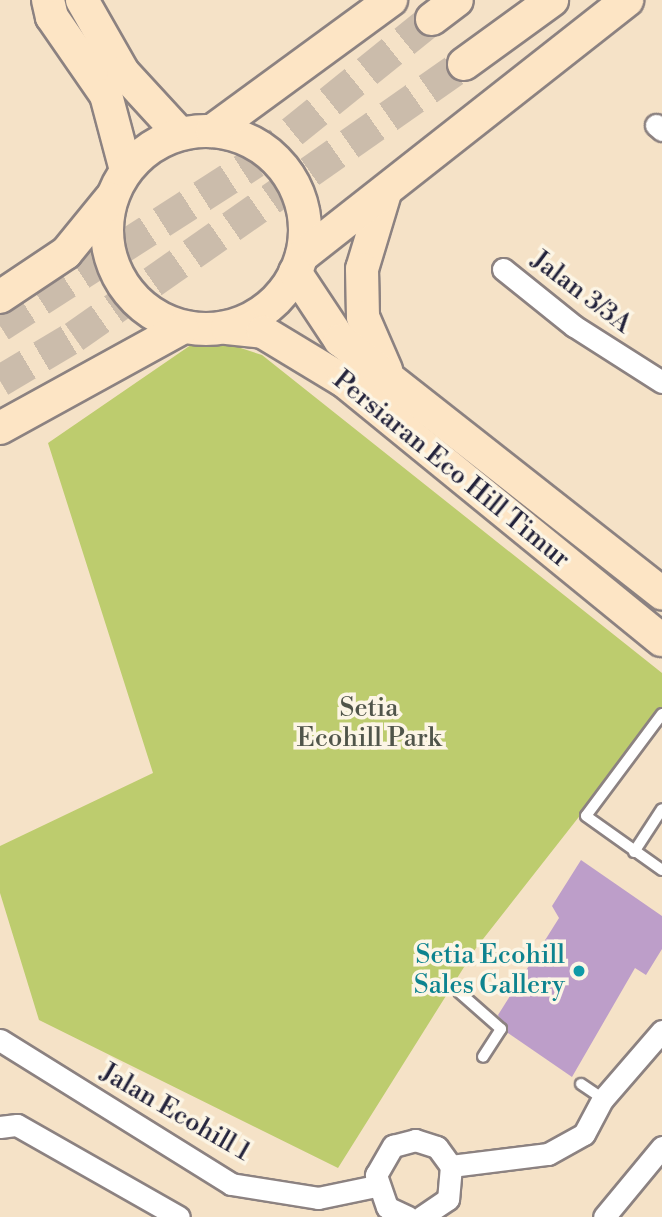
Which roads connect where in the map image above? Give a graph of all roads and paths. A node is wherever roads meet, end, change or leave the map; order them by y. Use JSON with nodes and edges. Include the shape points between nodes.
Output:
{"nodes":[{"id":1,"x":48,"y":0,"type":"edge"},
{"id":2,"x":82,"y":0,"type":"edge"},
{"id":3,"x":391,"y":0,"type":"edge"},
{"id":4,"x":457,"y":0,"type":"edge"},
{"id":5,"x":552,"y":0,"type":"edge"},
{"id":6,"x":627,"y":0,"type":"edge"},
{"id":7,"x":432,"y":19,"type":"tunnel mouth"},
{"id":8,"x":464,"y":64,"type":"tunnel mouth"},
{"id":9,"x":212,"y":131,"type":"junction"},
{"id":10,"x":180,"y":134,"type":"junction"},
{"id":11,"x":126,"y":170,"type":"junction"},
{"id":12,"x":385,"y":193,"type":"junction"},
{"id":13,"x":111,"y":199,"type":"junction"},
{"id":14,"x":299,"y":264,"type":"junction"},
{"id":15,"x":503,"y":269,"type":"dead end"},
{"id":16,"x":0,"y":297,"type":"edge"},
{"id":17,"x":182,"y":328,"type":"junction"},
{"id":18,"x":225,"y":328,"type":"junction"},
{"id":19,"x":386,"y":370,"type":"junction"},
{"id":20,"x":662,"y":382,"type":"edge"},
{"id":21,"x":0,"y":428,"type":"edge"},
{"id":22,"x":662,"y":593,"type":"edge"},
{"id":23,"x":662,"y":640,"type":"edge"},
{"id":24,"x":662,"y":714,"type":"edge"},
{"id":25,"x":662,"y":808,"type":"edge"},
{"id":26,"x":634,"y":852,"type":"junction"},
{"id":27,"x":662,"y":869,"type":"edge"},
{"id":28,"x":459,"y":992,"type":"dead end"},
{"id":29,"x":662,"y":1031,"type":"edge"},
{"id":30,"x":0,"y":1040,"type":"edge"},
{"id":31,"x":483,"y":1057,"type":"dead end"},
{"id":32,"x":581,"y":1084,"type":"dead end"},
{"id":33,"x":603,"y":1099,"type":"junction"},
{"id":34,"x":2,"y":1126,"type":"edge"},
{"id":35,"x":659,"y":1157,"type":"edge"},
{"id":36,"x":451,"y":1166,"type":"junction"},
{"id":37,"x":376,"y":1186,"type":"junction"},
{"id":38,"x":434,"y":1214,"type":"edge"},
{"id":39,"x":179,"y":1217,"type":"edge"},
{"id":40,"x":408,"y":1217,"type":"edge"},
{"id":41,"x":604,"y":1217,"type":"edge"}],
"edges":[{"from":1,"to":11,"type":"street","via":[[52,17],[106,95]]},
{"from":2,"to":10,"type":"street","via":[[123,72]]},
{"from":3,"to":9,"type":"street"},
{"from":4,"to":7,"type":"street"},
{"from":5,"to":8,"type":"street"},
{"from":6,"to":12,"type":"street"},
{"from":9,"to":10,"type":"street"},
{"from":9,"to":14,"type":"street","via":[[246,139],[291,179],[302,204]]},
{"from":10,"to":11,"type":"street","via":[[150,147]]},
{"from":11,"to":13,"type":"street"},
{"from":12,"to":14,"type":"street"},
{"from":12,"to":19,"type":"street","via":[[362,269],[363,317]]},
{"from":13,"to":16,"type":"street","via":[[66,253]]},
{"from":13,"to":17,"type":"street","via":[[106,231],[124,287],[142,306]]},
{"from":14,"to":18,"type":"street","via":[[274,303]]},
{"from":14,"to":19,"type":"street","name":"Persiaran Eco Hill Timur","via":[[340,340]]},
{"from":15,"to":20,"type":"street","name":"Jalan 3/3A","via":[[575,326]]},
{"from":17,"to":18,"type":"street"},
{"from":17,"to":21,"type":"street"},
{"from":18,"to":23,"type":"street","name":"Persiaran Eco Hill Timur","via":[[263,332],[344,381]]},
{"from":19,"to":22,"type":"street","name":"Persiaran Eco Hill Timur"},
{"from":24,"to":26,"type":"lane","via":[[586,816]]},
{"from":25,"to":26,"type":"lane"},
{"from":26,"to":27,"type":"lane"},
{"from":28,"to":31,"type":"lane","via":[[502,1029]]},
{"from":29,"to":33,"type":"street"},
{"from":30,"to":37,"type":"street","name":"Jalan Ecohill 1","via":[[231,1184],[318,1198]]},
{"from":32,"to":33,"type":"lane"},
{"from":33,"to":36,"type":"street","via":[[584,1134],[548,1154]]},
{"from":34,"to":39,"type":"street","via":[[17,1125]]},
{"from":35,"to":41,"type":"street"},
{"from":36,"to":37,"type":"street","via":[[437,1147],[404,1141],[378,1164]]},
{"from":36,"to":38,"type":"street","via":[[452,1189]]},
{"from":37,"to":40,"type":"street","via":[[387,1207]]}]}
